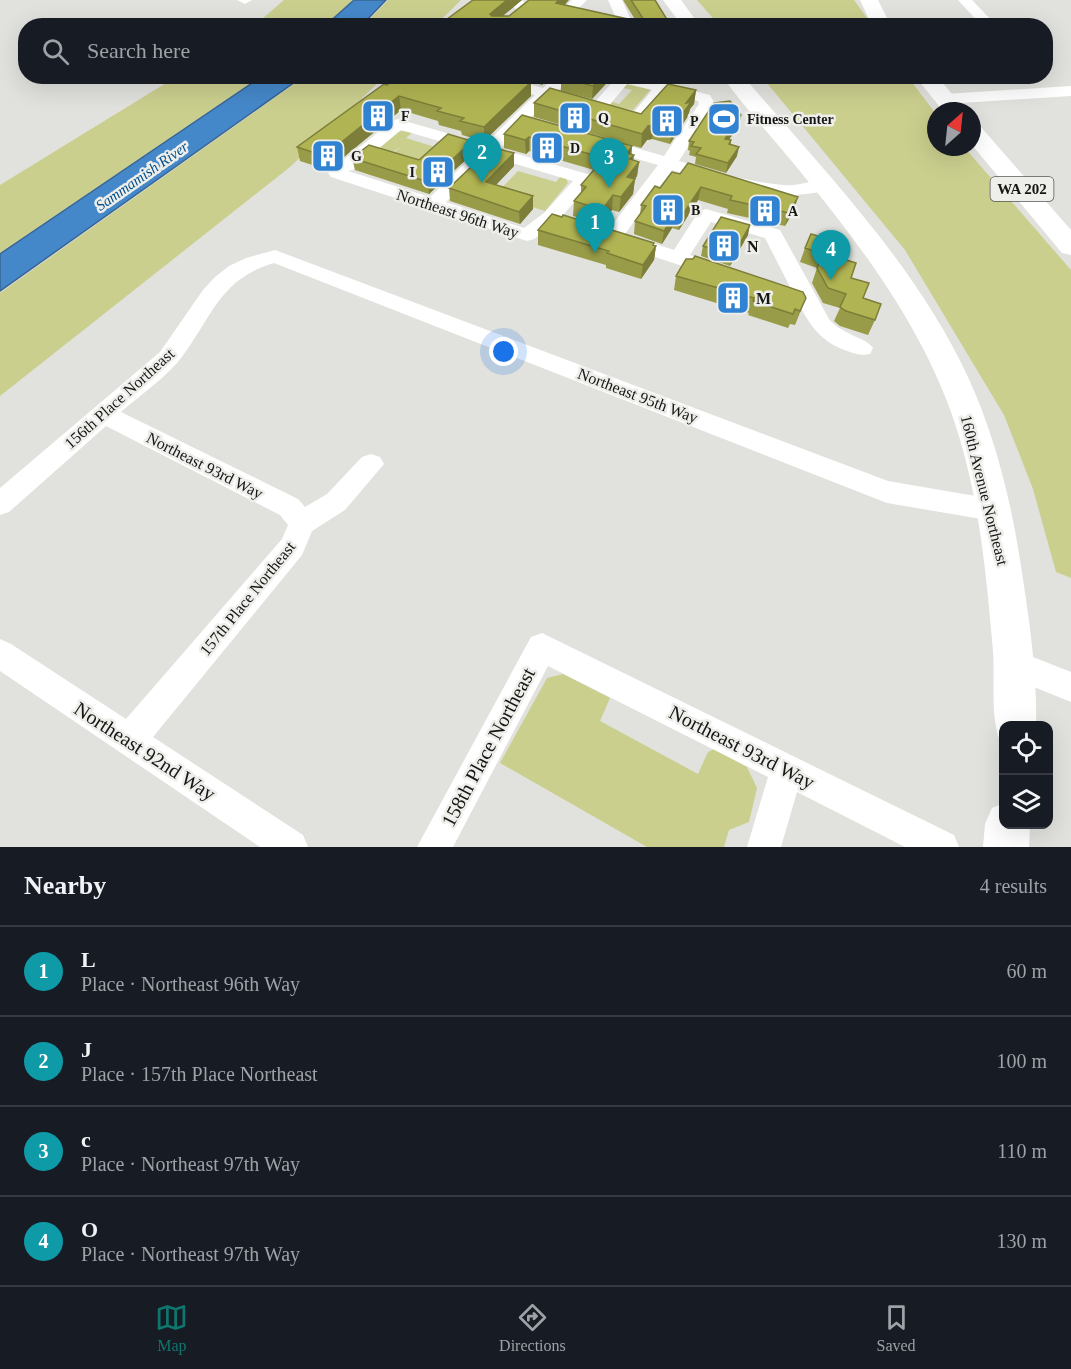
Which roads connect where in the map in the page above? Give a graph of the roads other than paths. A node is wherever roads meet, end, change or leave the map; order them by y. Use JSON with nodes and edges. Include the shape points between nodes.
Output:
{"nodes":[{"id":1,"x":580,"y":0,"type":"edge"},
{"id":2,"x":615,"y":0,"type":"edge"},
{"id":3,"x":672,"y":0,"type":"edge"},
{"id":4,"x":869,"y":0,"type":"edge"},
{"id":5,"x":965,"y":0,"type":"edge"},
{"id":6,"x":523,"y":3,"type":"edge"},
{"id":7,"x":510,"y":18,"type":"edge"},
{"id":8,"x":598,"y":18,"type":"edge"},
{"id":9,"x":624,"y":18,"type":"edge"},
{"id":10,"x":685,"y":18,"type":"edge"},
{"id":11,"x":878,"y":18,"type":"edge"},
{"id":12,"x":982,"y":18,"type":"edge"},
{"id":13,"x":519,"y":84,"type":"edge"},
{"id":14,"x":556,"y":84,"type":"edge"},
{"id":15,"x":620,"y":84,"type":"edge"},
{"id":16,"x":645,"y":84,"type":"edge"},
{"id":17,"x":739,"y":84,"type":"edge"},
{"id":18,"x":933,"y":84,"type":"edge"},
{"id":19,"x":662,"y":88,"type":"junction"},
{"id":20,"x":1063,"y":91,"type":"edge"},
{"id":21,"x":546,"y":93,"type":"junction"},
{"id":22,"x":948,"y":102,"type":"edge"},
{"id":23,"x":974,"y":102,"type":"edge"},
{"id":24,"x":1071,"y":105,"type":"edge"},
{"id":25,"x":598,"y":108,"type":"junction"},
{"id":26,"x":519,"y":120,"type":"junction"},
{"id":27,"x":538,"y":126,"type":"edge"},
{"id":28,"x":581,"y":138,"type":"edge"},
{"id":29,"x":981,"y":142,"type":"edge"},
{"id":30,"x":489,"y":150,"type":"junction"},
{"id":31,"x":669,"y":162,"type":"junction"},
{"id":32,"x":823,"y":186,"type":"junction"},
{"id":33,"x":433,"y":205,"type":"junction"},
{"id":34,"x":551,"y":217,"type":"junction"},
{"id":35,"x":613,"y":237,"type":"junction"},
{"id":36,"x":1071,"y":247,"type":"edge"},
{"id":37,"x":678,"y":258,"type":"junction"},
{"id":38,"x":289,"y":260,"type":"joint"},
{"id":39,"x":730,"y":275,"type":"edge"},
{"id":40,"x":762,"y":285,"type":"edge"},
{"id":41,"x":805,"y":296,"type":"junction"},
{"id":42,"x":862,"y":348,"type":"dead end"},
{"id":43,"x":103,"y":414,"type":"junction"},
{"id":44,"x":371,"y":464,"type":"dead end"},
{"id":45,"x":0,"y":504,"type":"edge"},
{"id":46,"x":993,"y":510,"type":"junction"},
{"id":47,"x":302,"y":523,"type":"junction"},
{"id":48,"x":542,"y":647,"type":"joint"},
{"id":49,"x":0,"y":654,"type":"edge"},
{"id":50,"x":1013,"y":664,"type":"junction"},
{"id":51,"x":1071,"y":687,"type":"edge"},
{"id":52,"x":1015,"y":721,"type":"edge"},
{"id":53,"x":129,"y":741,"type":"junction"},
{"id":54,"x":787,"y":770,"type":"junction"},
{"id":55,"x":1008,"y":829,"type":"edge"},
{"id":56,"x":291,"y":847,"type":"edge"},
{"id":57,"x":434,"y":847,"type":"edge"},
{"id":58,"x":764,"y":847,"type":"edge"},
{"id":59,"x":942,"y":847,"type":"edge"},
{"id":60,"x":1006,"y":847,"type":"edge"}],
"edges":[{"from":1,"to":8,"type":"street","via":[[568,11]]},
{"from":2,"to":9,"type":"street"},
{"from":3,"to":10,"type":"street"},
{"from":4,"to":11,"type":"main road"},
{"from":5,"to":12,"type":"street"},
{"from":6,"to":7,"type":"street"},
{"from":13,"to":21,"type":"street"},
{"from":14,"to":21,"type":"street"},
{"from":15,"to":25,"type":"street"},
{"from":16,"to":19,"type":"street"},
{"from":17,"to":32,"type":"street","name":"160th Avenue Northeast"},
{"from":18,"to":22,"type":"main road"},
{"from":19,"to":25,"type":"street","via":[[638,118]]},
{"from":19,"to":31,"type":"street","via":[[704,98],[707,104]]},
{"from":20,"to":23,"type":"street"},
{"from":20,"to":24,"type":"street"},
{"from":21,"to":25,"type":"street"},
{"from":21,"to":26,"type":"street"},
{"from":26,"to":27,"type":"street"},
{"from":26,"to":30,"type":"street"},
{"from":28,"to":31,"type":"street"},
{"from":29,"to":36,"type":"main road","number":"WA 202"},
{"from":30,"to":33,"type":"street"},
{"from":30,"to":33,"type":"street","name":"Northeast 96th Way","via":[[398,124],[337,173]]},
{"from":30,"to":34,"type":"street","via":[[585,179]]},
{"from":31,"to":32,"type":"street","via":[[765,189],[788,191]]},
{"from":31,"to":35,"type":"street"},
{"from":32,"to":46,"type":"street","name":"160th Avenue Northeast","via":[[909,298],[937,345],[970,420]]},
{"from":33,"to":34,"type":"street","name":"Northeast 96th Way","via":[[527,235]]},
{"from":34,"to":35,"type":"street"},
{"from":35,"to":37,"type":"street"},
{"from":37,"to":39,"type":"street"},
{"from":37,"to":41,"type":"street","via":[[706,215],[773,234]]},
{"from":38,"to":43,"type":"street","name":"156th Place Northeast","via":[[275,256],[244,264],[214,290],[168,358]]},
{"from":38,"to":46,"type":"street","name":"Northeast 95th Way","via":[[887,492]]},
{"from":40,"to":41,"type":"street"},
{"from":41,"to":42,"type":"street","via":[[829,336]]},
{"from":43,"to":45,"type":"street","name":"156th Place Northeast"},
{"from":43,"to":47,"type":"street","name":"Northeast 93rd Way","via":[[289,507]]},
{"from":44,"to":47,"type":"street","name":"157th Place Northeast","via":[[336,502]]},
{"from":46,"to":50,"type":"street","name":"160th Avenue Northeast","via":[[1006,574]]},
{"from":47,"to":53,"type":"street","name":"157th Place Northeast","via":[[292,546]]},
{"from":48,"to":54,"type":"street","name":"Northeast 93rd Way"},
{"from":48,"to":57,"type":"street","name":"158th Place Northeast"},
{"from":49,"to":53,"type":"street","name":"Northeast 92nd Way"},
{"from":50,"to":51,"type":"street"},
{"from":50,"to":52,"type":"street","name":"160th Avenue Northeast"},
{"from":53,"to":56,"type":"street","name":"Northeast 92nd Way"},
{"from":54,"to":58,"type":"street"},
{"from":54,"to":59,"type":"street","name":"Northeast 93rd Way"},
{"from":55,"to":60,"type":"street"}]}
